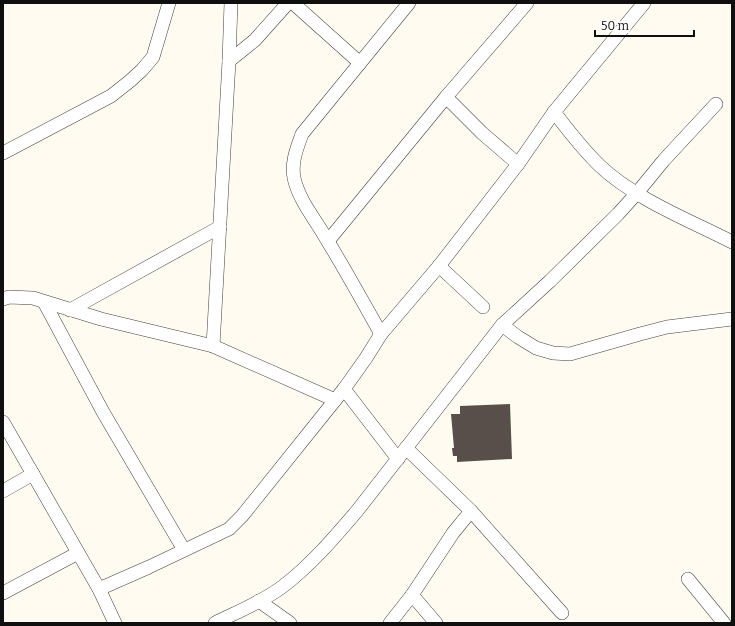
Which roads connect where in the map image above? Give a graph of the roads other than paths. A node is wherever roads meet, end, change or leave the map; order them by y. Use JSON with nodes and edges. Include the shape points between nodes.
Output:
{"nodes":[{"id":1,"x":168,"y":3,"type":"edge"},
{"id":2,"x":231,"y":3,"type":"edge"},
{"id":3,"x":288,"y":3,"type":"edge"},
{"id":4,"x":293,"y":3,"type":"edge"},
{"id":5,"x":409,"y":3,"type":"edge"},
{"id":6,"x":527,"y":3,"type":"edge"},
{"id":7,"x":644,"y":3,"type":"edge"},
{"id":8,"x":230,"y":61,"type":"junction"},
{"id":9,"x":360,"y":63,"type":"junction"},
{"id":10,"x":446,"y":97,"type":"junction"},
{"id":11,"x":716,"y":104,"type":"dead end"},
{"id":12,"x":554,"y":112,"type":"junction"},
{"id":13,"x":3,"y":153,"type":"edge"},
{"id":14,"x":518,"y":164,"type":"junction"},
{"id":15,"x":637,"y":193,"type":"junction"},
{"id":16,"x":220,"y":227,"type":"junction"},
{"id":17,"x":328,"y":241,"type":"junction"},
{"id":18,"x":732,"y":242,"type":"edge"},
{"id":19,"x":439,"y":266,"type":"junction"},
{"id":20,"x":3,"y":299,"type":"edge"},
{"id":21,"x":44,"y":302,"type":"junction"},
{"id":22,"x":483,"y":307,"type":"dead end"},
{"id":23,"x":70,"y":310,"type":"junction"},
{"id":24,"x":732,"y":319,"type":"edge"},
{"id":25,"x":502,"y":325,"type":"junction"},
{"id":26,"x":381,"y":334,"type":"junction"},
{"id":27,"x":213,"y":346,"type":"junction"},
{"id":28,"x":344,"y":389,"type":"junction"},
{"id":29,"x":335,"y":400,"type":"junction"},
{"id":30,"x":3,"y":422,"type":"edge"},
{"id":31,"x":406,"y":448,"type":"junction"},
{"id":32,"x":398,"y":459,"type":"junction"},
{"id":33,"x":33,"y":474,"type":"junction"},
{"id":34,"x":3,"y":490,"type":"edge"},
{"id":35,"x":471,"y":511,"type":"junction"},
{"id":36,"x":184,"y":550,"type":"junction"},
{"id":37,"x":78,"y":553,"type":"junction"},
{"id":38,"x":688,"y":579,"type":"dead end"},
{"id":39,"x":99,"y":589,"type":"junction"},
{"id":40,"x":3,"y":593,"type":"edge"},
{"id":41,"x":412,"y":595,"type":"junction"},
{"id":42,"x":259,"y":601,"type":"junction"},
{"id":43,"x":562,"y":613,"type":"dead end"},
{"id":44,"x":116,"y":623,"type":"edge"},
{"id":45,"x":215,"y":623,"type":"edge"},
{"id":46,"x":290,"y":623,"type":"edge"},
{"id":47,"x":390,"y":623,"type":"edge"},
{"id":48,"x":436,"y":623,"type":"edge"},
{"id":49,"x":724,"y":623,"type":"edge"}],
"edges":[{"from":1,"to":13,"type":"street","via":[[153,56],[130,81],[111,96]]},
{"from":2,"to":8,"type":"street"},
{"from":3,"to":8,"type":"street","via":[[255,40]]},
{"from":4,"to":9,"type":"street"},
{"from":5,"to":9,"type":"street"},
{"from":6,"to":10,"type":"street"},
{"from":7,"to":12,"type":"street"},
{"from":8,"to":16,"type":"street"},
{"from":9,"to":17,"type":"street","via":[[302,134],[293,164],[294,178],[300,195]]},
{"from":10,"to":14,"type":"street"},
{"from":10,"to":17,"type":"street"},
{"from":11,"to":15,"type":"street"},
{"from":12,"to":14,"type":"street"},
{"from":12,"to":15,"type":"street","via":[[600,166]]},
{"from":14,"to":19,"type":"street"},
{"from":15,"to":18,"type":"street"},
{"from":15,"to":25,"type":"street","via":[[550,281]]},
{"from":16,"to":23,"type":"street"},
{"from":16,"to":27,"type":"street"},
{"from":17,"to":26,"type":"street"},
{"from":19,"to":22,"type":"street"},
{"from":19,"to":26,"type":"street"},
{"from":20,"to":21,"type":"street","via":[[33,298]]},
{"from":21,"to":23,"type":"street"},
{"from":21,"to":36,"type":"street","via":[[103,412]]},
{"from":23,"to":27,"type":"street","via":[[100,320]]},
{"from":24,"to":25,"type":"street","via":[[667,327],[570,354],[536,348]]},
{"from":25,"to":31,"type":"street"},
{"from":26,"to":28,"type":"street"},
{"from":27,"to":29,"type":"street"},
{"from":28,"to":29,"type":"street"},
{"from":28,"to":32,"type":"street"},
{"from":29,"to":36,"type":"street","via":[[242,516],[228,529]]},
{"from":30,"to":33,"type":"street"},
{"from":31,"to":32,"type":"street"},
{"from":31,"to":35,"type":"street"},
{"from":32,"to":42,"type":"street","via":[[352,517],[307,565],[282,587]]},
{"from":33,"to":34,"type":"street"},
{"from":33,"to":37,"type":"street"},
{"from":35,"to":41,"type":"street","via":[[453,533]]},
{"from":35,"to":43,"type":"street"},
{"from":36,"to":39,"type":"street"},
{"from":37,"to":39,"type":"street"},
{"from":37,"to":40,"type":"street"},
{"from":38,"to":49,"type":"street"},
{"from":39,"to":44,"type":"street"},
{"from":41,"to":47,"type":"street"},
{"from":41,"to":48,"type":"street"},
{"from":42,"to":45,"type":"street"},
{"from":42,"to":46,"type":"street"}]}
